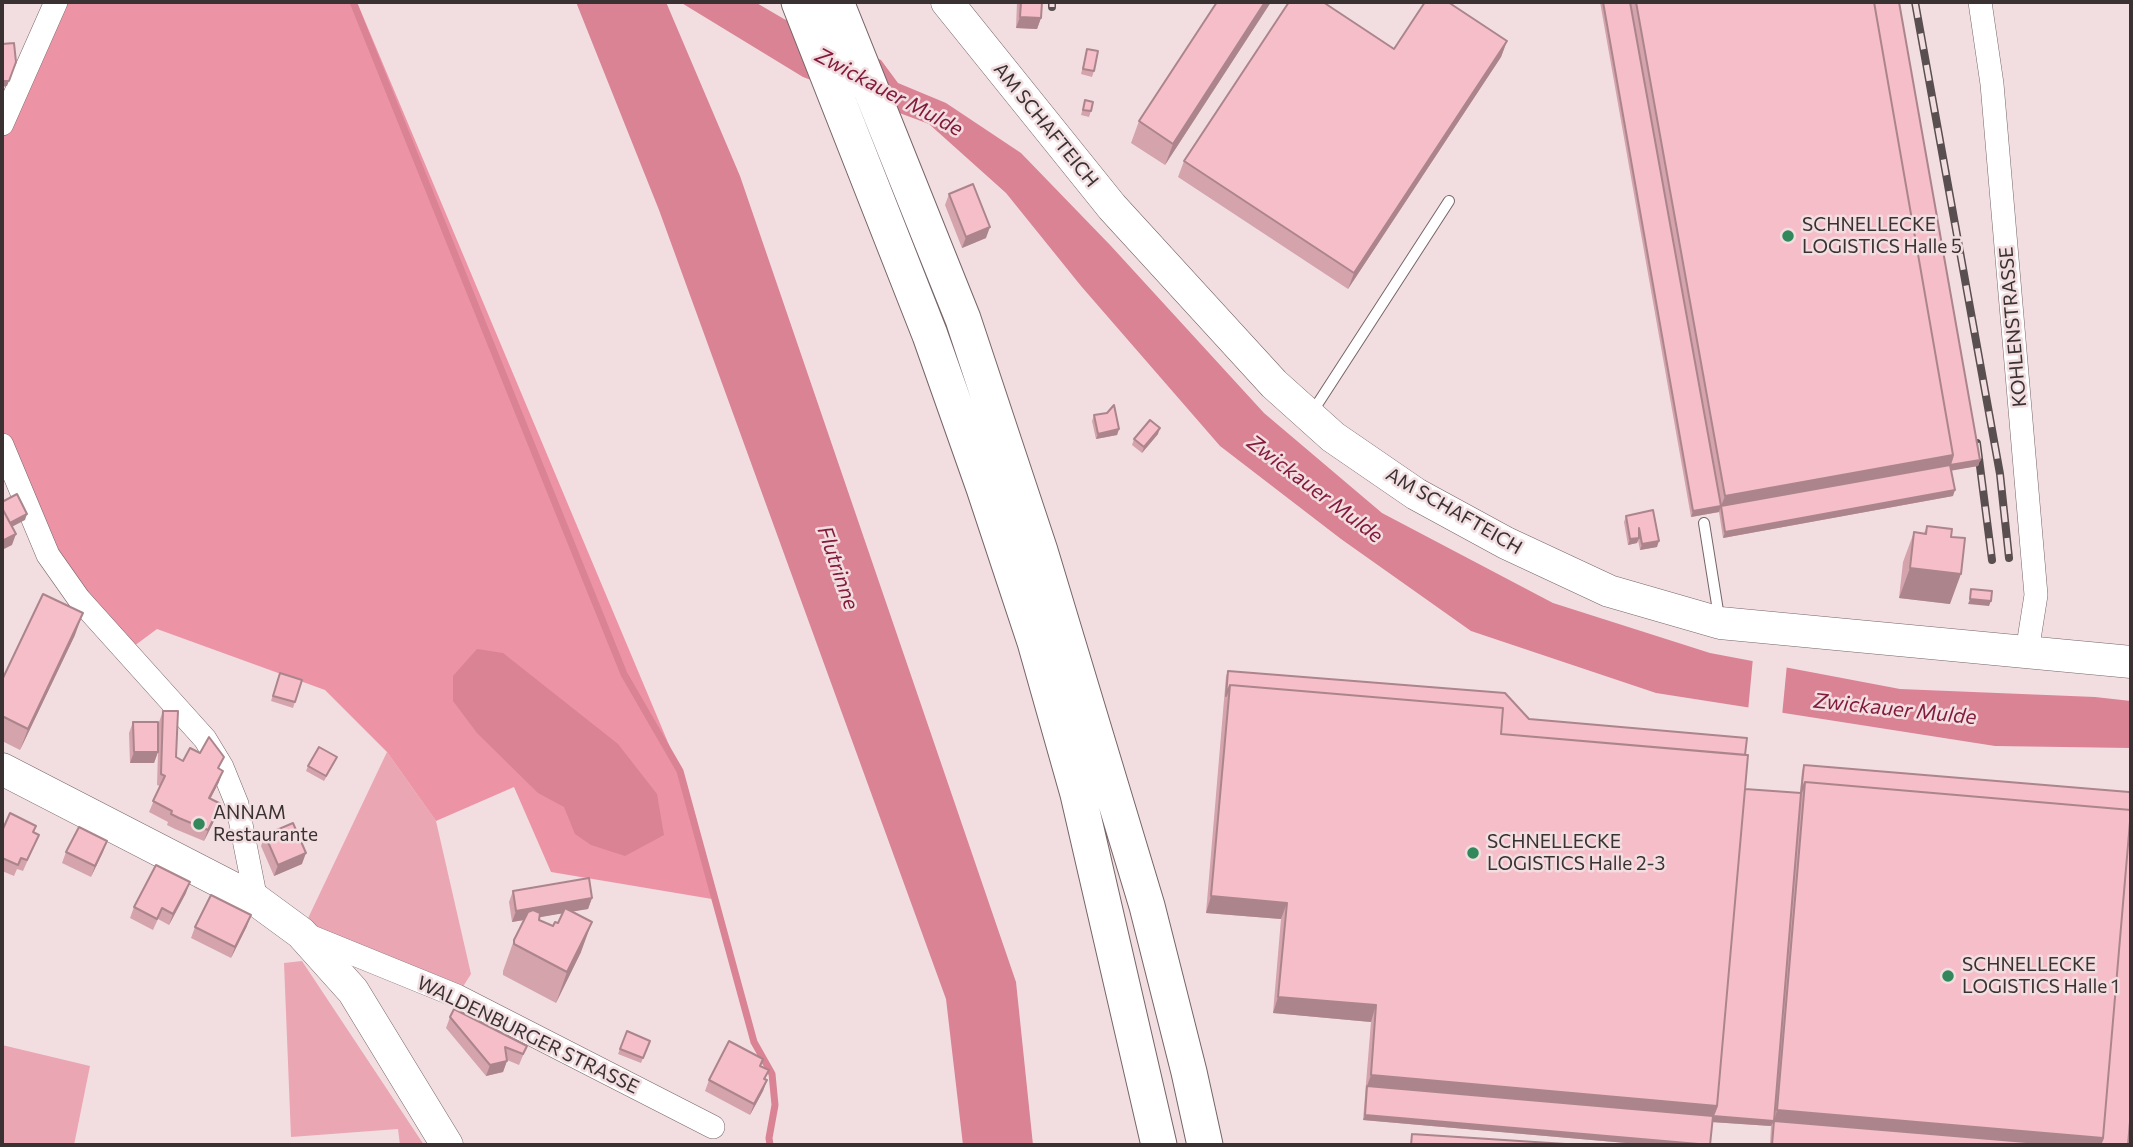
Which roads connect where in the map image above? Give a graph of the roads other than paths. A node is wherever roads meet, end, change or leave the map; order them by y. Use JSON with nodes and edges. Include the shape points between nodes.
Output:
{"nodes":[{"id":1,"x":56,"y":2,"type":"edge"},
{"id":2,"x":947,"y":2,"type":"edge"},
{"id":3,"x":1980,"y":2,"type":"edge"},
{"id":4,"x":803,"y":12,"type":"edge"},
{"id":5,"x":841,"y":14,"type":"edge"},
{"id":6,"x":2,"y":124,"type":"edge"},
{"id":7,"x":1448,"y":201,"type":"dead end"},
{"id":8,"x":1310,"y":416,"type":"junction"},
{"id":9,"x":2,"y":445,"type":"edge"},
{"id":10,"x":1704,"y":523,"type":"dead end"},
{"id":11,"x":1720,"y":623,"type":"junction"},
{"id":12,"x":2027,"y":652,"type":"junction"},
{"id":13,"x":2131,"y":662,"type":"edge"},
{"id":14,"x":2,"y":769,"type":"edge"},
{"id":15,"x":257,"y":900,"type":"junction"},
{"id":16,"x":301,"y":933,"type":"junction"},
{"id":17,"x":713,"y":1127,"type":"dead end"},
{"id":18,"x":447,"y":1145,"type":"edge"},
{"id":19,"x":1159,"y":1145,"type":"edge"},
{"id":20,"x":1205,"y":1145,"type":"edge"}],
"edges":[{"from":1,"to":6,"type":"street"},
{"from":2,"to":8,"type":"street","name":"AM SCHAFTEICH","via":[[1112,207],[1273,384]]},
{"from":3,"to":12,"type":"street","name":"KOHLENSTRASSE","via":[[1992,84],[2036,594]]},
{"from":4,"to":19,"type":"main road","via":[[930,335],[1035,642],[1077,794]]},
{"from":5,"to":20,"type":"main road","via":[[963,319],[1065,629],[1147,906]]},
{"from":7,"to":8,"type":"lane"},
{"from":8,"to":11,"type":"street","name":"AM SCHAFTEICH","via":[[1416,494],[1506,543],[1609,592]]},
{"from":9,"to":15,"type":"street","via":[[48,555],[79,599],[205,739],[222,767],[237,804]]},
{"from":10,"to":11,"type":"lane"},
{"from":11,"to":12,"type":"street","name":"AM SCHAFTEICH"},
{"from":12,"to":13,"type":"street","name":"AM SCHAFTEICH"},
{"from":14,"to":15,"type":"street","name":"WALDENBURGER STRASSE"},
{"from":15,"to":16,"type":"street","name":"WALDENBURGER STRASSE"},
{"from":16,"to":17,"type":"street","name":"WALDENBURGER STRASSE","via":[[457,996]]},
{"from":16,"to":18,"type":"street","name":"WALDENBURGER STRASSE","via":[[353,991]]}]}
